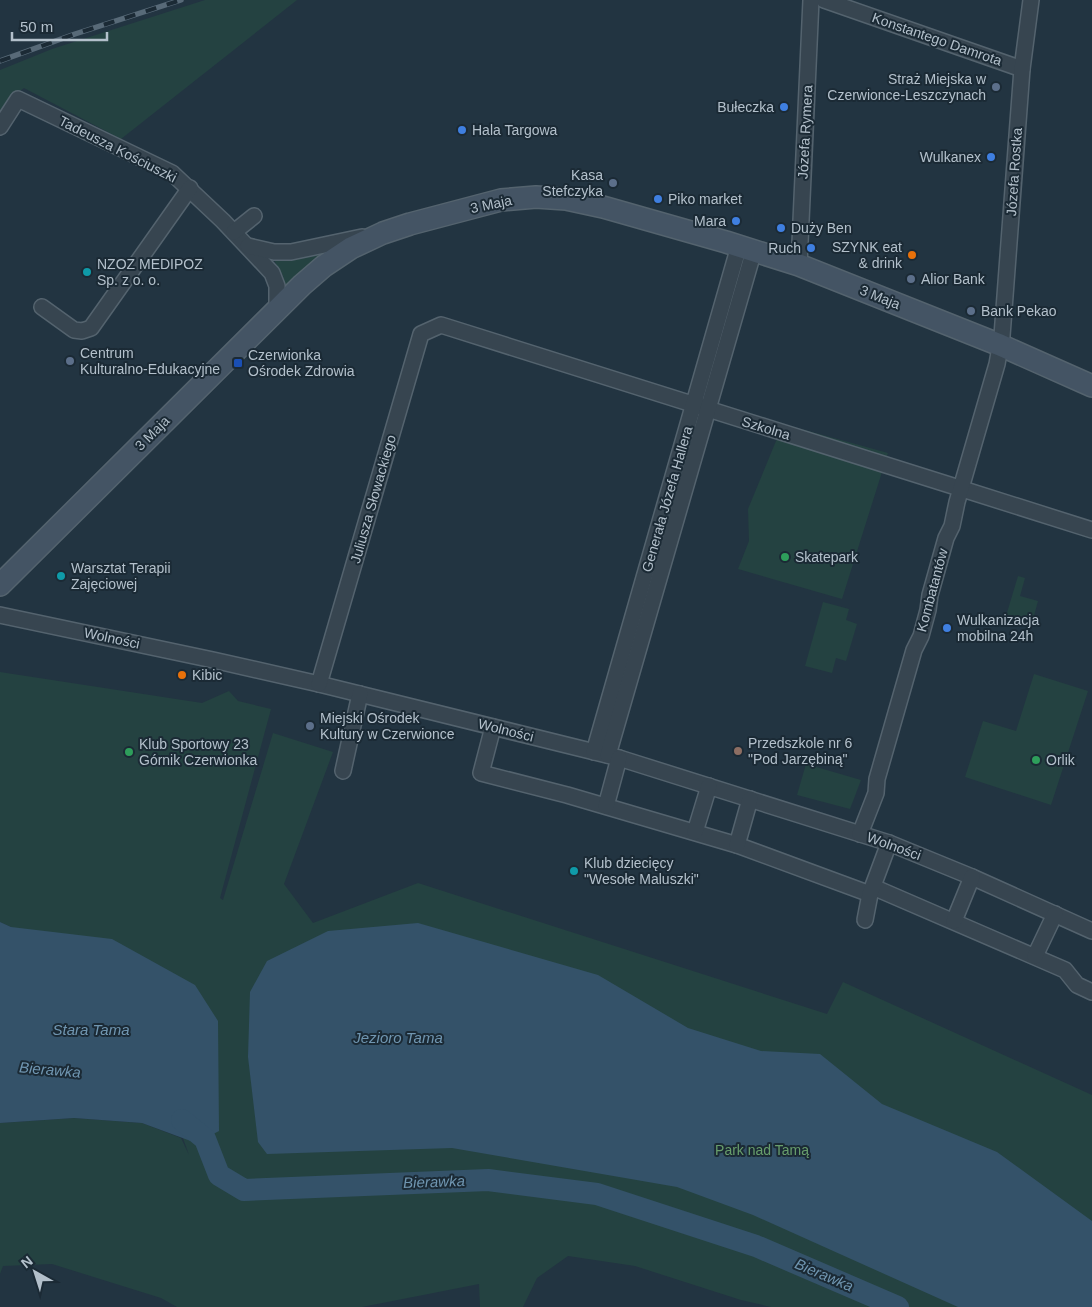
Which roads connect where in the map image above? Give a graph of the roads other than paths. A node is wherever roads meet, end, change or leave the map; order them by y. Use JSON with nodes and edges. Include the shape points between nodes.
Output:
{"nodes":[{"id":1,"x":811,"y":0,"type":"edge"},
{"id":2,"x":824,"y":0,"type":"edge"},
{"id":3,"x":1031,"y":0,"type":"edge"},
{"id":4,"x":1022,"y":68,"type":"junction"},
{"id":5,"x":0,"y":127,"type":"edge"},
{"id":6,"x":190,"y":188,"type":"junction"},
{"id":7,"x":254,"y":216,"type":"dead end"},
{"id":8,"x":234,"y":232,"type":"junction"},
{"id":9,"x":383,"y":233,"type":"junction"},
{"id":10,"x":248,"y":246,"type":"junction"},
{"id":11,"x":747,"y":248,"type":"junction"},
{"id":12,"x":799,"y":265,"type":"junction"},
{"id":13,"x":42,"y":307,"type":"dead end"},
{"id":14,"x":277,"y":309,"type":"junction"},
{"id":15,"x":441,"y":325,"type":"joint"},
{"id":16,"x":1000,"y":345,"type":"junction"},
{"id":17,"x":1092,"y":386,"type":"edge"},
{"id":18,"x":701,"y":408,"type":"junction"},
{"id":19,"x":961,"y":488,"type":"junction"},
{"id":20,"x":1092,"y":530,"type":"edge"},
{"id":21,"x":0,"y":585,"type":"edge"},
{"id":22,"x":0,"y":614,"type":"edge"},
{"id":23,"x":319,"y":684,"type":"junction"},
{"id":24,"x":360,"y":694,"type":"junction"},
{"id":25,"x":494,"y":727,"type":"junction"},
{"id":26,"x":607,"y":755,"type":"junction"},
{"id":27,"x":342,"y":771,"type":"dead end"},
{"id":28,"x":709,"y":786,"type":"junction"},
{"id":29,"x":750,"y":799,"type":"junction"},
{"id":30,"x":606,"y":806,"type":"junction"},
{"id":31,"x":695,"y":832,"type":"junction"},
{"id":32,"x":860,"y":834,"type":"junction"},
{"id":33,"x":889,"y":843,"type":"junction"},
{"id":34,"x":737,"y":845,"type":"junction"},
{"id":35,"x":972,"y":878,"type":"junction"},
{"id":36,"x":871,"y":890,"type":"junction"},
{"id":37,"x":1055,"y":914,"type":"junction"},
{"id":38,"x":865,"y":920,"type":"dead end"},
{"id":39,"x":954,"y":921,"type":"junction"},
{"id":40,"x":1092,"y":931,"type":"edge"},
{"id":41,"x":1035,"y":956,"type":"junction"},
{"id":42,"x":1092,"y":992,"type":"edge"}],
"edges":[{"from":1,"to":12,"type":"street","name":"Józefa Rymera"},
{"from":2,"to":4,"type":"street","name":"Konstantego Damrota"},
{"from":3,"to":4,"type":"street","name":"Józefa Rostka"},
{"from":4,"to":16,"type":"street","name":"Józefa Rostka"},
{"from":5,"to":6,"type":"street","name":"Tadeusza Kościuszki","via":[[18,99],[172,173]]},
{"from":6,"to":8,"type":"street","name":"Tadeusza Kościuszki"},
{"from":6,"to":13,"type":"street","via":[[91,328],[74,330]]},
{"from":7,"to":8,"type":"street"},
{"from":8,"to":10,"type":"street","name":"Tadeusza Kościuszki"},
{"from":9,"to":10,"type":"street","via":[[291,252]]},
{"from":9,"to":11,"type":"main road","name":"3 Maja","via":[[501,200],[550,197],[603,207]]},
{"from":9,"to":14,"type":"main road","name":"3 Maja","via":[[324,266]]},
{"from":10,"to":14,"type":"street","name":"Tadeusza Kościuszki","via":[[274,276]]},
{"from":11,"to":12,"type":"main road","name":"3 Maja"},
{"from":11,"to":18,"type":"street","name":"Generała Józefa Hallera"},
{"from":12,"to":16,"type":"main road","name":"3 Maja"},
{"from":14,"to":21,"type":"main road","name":"3 Maja"},
{"from":15,"to":18,"type":"street","name":"Szkolna"},
{"from":15,"to":23,"type":"street","name":"Juliusza Słowackiego","via":[[421,334]]},
{"from":16,"to":17,"type":"main road","name":"3 Maja"},
{"from":16,"to":19,"type":"street","name":"Kombatantów"},
{"from":18,"to":19,"type":"street","name":"Szkolna"},
{"from":18,"to":26,"type":"street","name":"Generała Józefa Hallera"},
{"from":19,"to":20,"type":"street","name":"Szkolna"},
{"from":19,"to":32,"type":"street","name":"Kombatantów","via":[[877,779],[876,793]]},
{"from":22,"to":23,"type":"street","name":"Wolności"},
{"from":23,"to":24,"type":"street","name":"Wolności"},
{"from":24,"to":25,"type":"street","name":"Wolności"},
{"from":24,"to":27,"type":"street"},
{"from":25,"to":26,"type":"street","name":"Wolności"},
{"from":25,"to":30,"type":"street","via":[[481,773]]},
{"from":26,"to":28,"type":"street","name":"Wolności"},
{"from":26,"to":30,"type":"street","name":"Generała Józefa Hallera"},
{"from":28,"to":29,"type":"street","name":"Wolności"},
{"from":28,"to":31,"type":"street"},
{"from":29,"to":32,"type":"street","name":"Wolności"},
{"from":29,"to":34,"type":"street"},
{"from":30,"to":31,"type":"street"},
{"from":31,"to":34,"type":"street"},
{"from":32,"to":33,"type":"street","name":"Wolności"},
{"from":33,"to":35,"type":"street","name":"Wolności"},
{"from":33,"to":36,"type":"street"},
{"from":34,"to":36,"type":"street"},
{"from":35,"to":37,"type":"street","name":"Wolności"},
{"from":35,"to":39,"type":"street"},
{"from":36,"to":38,"type":"street"},
{"from":36,"to":39,"type":"street"},
{"from":37,"to":40,"type":"street","name":"Wolności"},
{"from":37,"to":41,"type":"street"},
{"from":39,"to":41,"type":"street"},
{"from":41,"to":42,"type":"street","via":[[1065,970],[1077,985]]}]}
